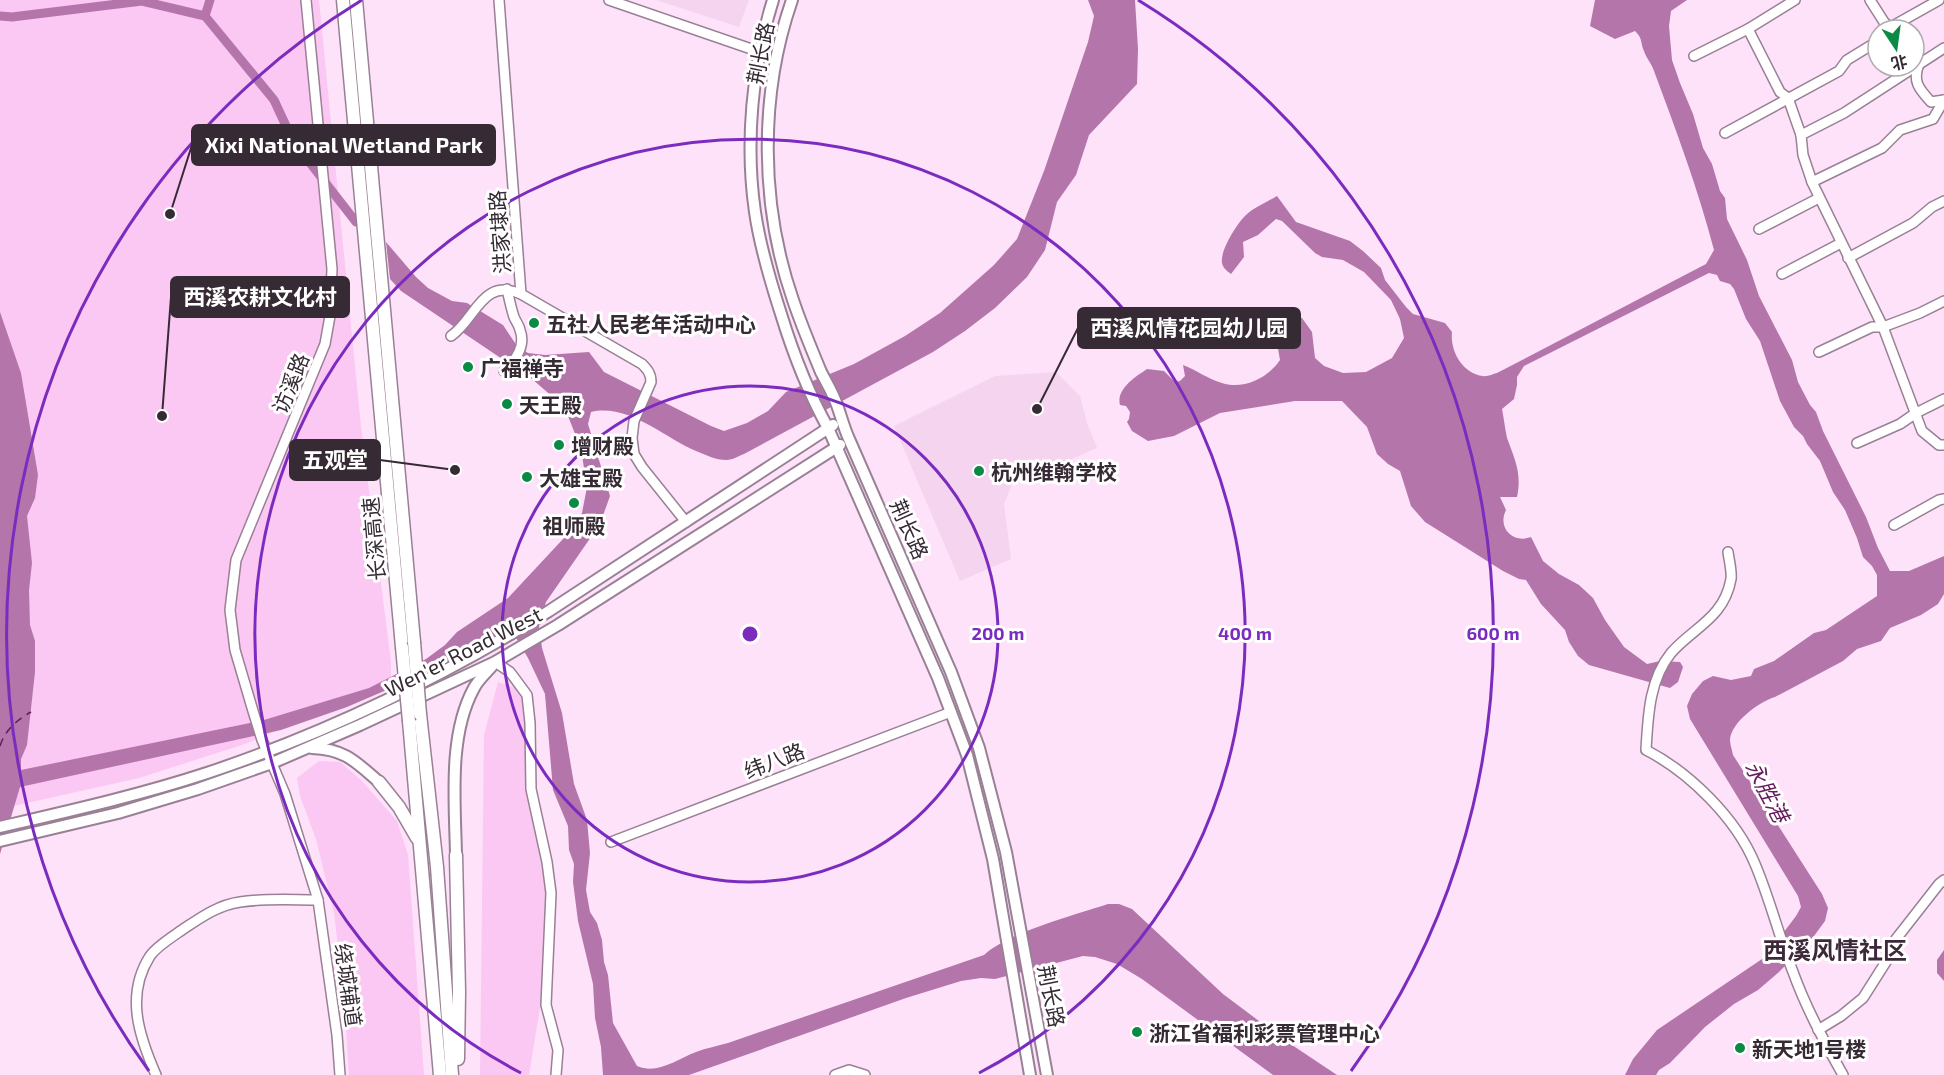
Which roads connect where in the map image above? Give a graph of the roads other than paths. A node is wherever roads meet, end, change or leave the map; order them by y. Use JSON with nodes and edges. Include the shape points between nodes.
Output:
{"nodes":[{"id":1,"x":306,"y":0,"type":"edge"},
{"id":2,"x":343,"y":0,"type":"edge"},
{"id":3,"x":356,"y":0,"type":"edge"},
{"id":4,"x":499,"y":0,"type":"edge"},
{"id":5,"x":609,"y":0,"type":"edge"},
{"id":6,"x":773,"y":0,"type":"edge"},
{"id":7,"x":792,"y":0,"type":"edge"},
{"id":8,"x":1795,"y":0,"type":"edge"},
{"id":9,"x":1869,"y":0,"type":"edge"},
{"id":10,"x":1939,"y":0,"type":"edge"},
{"id":11,"x":1881,"y":18,"type":"edge"},
{"id":12,"x":1909,"y":18,"type":"edge"},
{"id":13,"x":1748,"y":28,"type":"junction"},
{"id":14,"x":1866,"y":48,"type":"edge"},
{"id":15,"x":1944,"y":48,"type":"edge"},
{"id":16,"x":760,"y":52,"type":"junction"},
{"id":17,"x":1694,"y":56,"type":"dead end"},
{"id":18,"x":1926,"y":56,"type":"edge"},
{"id":19,"x":1892,"y":78,"type":"edge"},
{"id":20,"x":1916,"y":78,"type":"edge"},
{"id":21,"x":1788,"y":98,"type":"junction"},
{"id":22,"x":1944,"y":100,"type":"edge"},
{"id":23,"x":1725,"y":133,"type":"dead end"},
{"id":24,"x":1801,"y":135,"type":"junction"},
{"id":25,"x":1812,"y":182,"type":"junction"},
{"id":26,"x":1819,"y":198,"type":"junction"},
{"id":27,"x":1944,"y":201,"type":"edge"},
{"id":28,"x":1759,"y":229,"type":"dead end"},
{"id":29,"x":1841,"y":243,"type":"junction"},
{"id":30,"x":1848,"y":258,"type":"junction"},
{"id":31,"x":1782,"y":274,"type":"dead end"},
{"id":32,"x":507,"y":289,"type":"junction"},
{"id":33,"x":521,"y":294,"type":"junction"},
{"id":34,"x":1944,"y":301,"type":"edge"},
{"id":35,"x":1884,"y":327,"type":"junction"},
{"id":36,"x":454,"y":334,"type":"dead end"},
{"id":37,"x":1819,"y":352,"type":"dead end"},
{"id":38,"x":507,"y":368,"type":"dead end"},
{"id":39,"x":1944,"y":399,"type":"edge"},
{"id":40,"x":1916,"y":413,"type":"junction"},
{"id":41,"x":840,"y":420,"type":"junction"},
{"id":42,"x":828,"y":428,"type":"junction"},
{"id":43,"x":849,"y":439,"type":"junction"},
{"id":44,"x":1857,"y":443,"type":"dead end"},
{"id":45,"x":1944,"y":445,"type":"edge"},
{"id":46,"x":836,"y":447,"type":"junction"},
{"id":47,"x":1944,"y":499,"type":"edge"},
{"id":48,"x":686,"y":522,"type":"junction"},
{"id":49,"x":1894,"y":525,"type":"dead end"},
{"id":50,"x":1728,"y":552,"type":"dead end"},
{"id":51,"x":495,"y":662,"type":"junction"},
{"id":52,"x":951,"y":712,"type":"junction"},
{"id":53,"x":415,"y":718,"type":"junction"},
{"id":54,"x":305,"y":748,"type":"junction"},
{"id":55,"x":266,"y":751,"type":"junction"},
{"id":56,"x":272,"y":764,"type":"junction"},
{"id":57,"x":379,"y":782,"type":"joint"},
{"id":58,"x":0,"y":827,"type":"edge"},
{"id":59,"x":0,"y":841,"type":"edge"},
{"id":60,"x":610,"y":842,"type":"dead end"},
{"id":61,"x":420,"y":844,"type":"junction"},
{"id":62,"x":456,"y":855,"type":"joint"},
{"id":63,"x":1944,"y":880,"type":"edge"},
{"id":64,"x":318,"y":900,"type":"junction"},
{"id":65,"x":1818,"y":1030,"type":"junction"},
{"id":66,"x":156,"y":1075,"type":"edge"},
{"id":67,"x":340,"y":1075,"type":"edge"},
{"id":68,"x":440,"y":1075,"type":"edge"},
{"id":69,"x":452,"y":1075,"type":"edge"},
{"id":70,"x":457,"y":1075,"type":"edge"},
{"id":71,"x":556,"y":1075,"type":"edge"},
{"id":72,"x":835,"y":1075,"type":"edge"},
{"id":73,"x":865,"y":1075,"type":"edge"},
{"id":74,"x":1030,"y":1075,"type":"edge"},
{"id":75,"x":1047,"y":1075,"type":"edge"},
{"id":76,"x":1844,"y":1075,"type":"edge"}],
"edges":[{"from":1,"to":55,"type":"street","name":"访溪路","via":[[332,269],[330,316],[326,344],[236,560],[230,610],[235,650]]},
{"from":2,"to":53,"type":"highway","name":"长深高速","bridge":true,"via":[[402,647]]},
{"from":3,"to":53,"type":"highway","name":"长深高速","bridge":true,"via":[[414,642]]},
{"from":4,"to":33,"type":"street","name":"洪家埭路"},
{"from":5,"to":16,"type":"street"},
{"from":6,"to":16,"type":"main road","name":"荆长路"},
{"from":7,"to":41,"type":"main road","name":"荆长路","via":[[777,55],[768,120],[771,216],[792,298],[837,404]]},
{"from":8,"to":13,"type":"street"},
{"from":9,"to":11,"type":"street"},
{"from":10,"to":12,"type":"street"},
{"from":13,"to":17,"type":"street"},
{"from":13,"to":21,"type":"street","via":[[1780,92]]},
{"from":14,"to":21,"type":"street","via":[[1847,60],[1839,71]]},
{"from":15,"to":18,"type":"street"},
{"from":16,"to":42,"type":"main road","name":"荆长路","via":[[751,142],[762,252],[789,340]]},
{"from":19,"to":24,"type":"street","via":[[1844,112]]},
{"from":20,"to":22,"type":"street","via":[[1919,89],[1931,102]]},
{"from":21,"to":23,"type":"street"},
{"from":21,"to":24,"type":"street"},
{"from":22,"to":25,"type":"street","via":[[1933,119],[1900,130],[1882,148]]},
{"from":24,"to":25,"type":"street"},
{"from":25,"to":26,"type":"street"},
{"from":26,"to":28,"type":"street"},
{"from":26,"to":29,"type":"street"},
{"from":27,"to":30,"type":"street","via":[[1914,223]]},
{"from":29,"to":30,"type":"street"},
{"from":29,"to":31,"type":"street"},
{"from":30,"to":35,"type":"street"},
{"from":32,"to":33,"type":"street"},
{"from":32,"to":36,"type":"street","via":[[497,290],[479,303]]},
{"from":32,"to":38,"type":"street","via":[[523,342]]},
{"from":33,"to":48,"type":"street","name":"洪家埭路","via":[[648,370],[648,389],[634,421],[634,454]]},
{"from":34,"to":35,"type":"street"},
{"from":35,"to":37,"type":"street","via":[[1872,327]]},
{"from":35,"to":40,"type":"street"},
{"from":39,"to":40,"type":"street"},
{"from":40,"to":44,"type":"street"},
{"from":40,"to":45,"type":"street","via":[[1922,431]]},
{"from":41,"to":42,"type":"main road","name":"Wen'er Road West"},
{"from":41,"to":43,"type":"main road","name":"荆长路"},
{"from":42,"to":46,"type":"main road","name":"荆长路"},
{"from":42,"to":48,"type":"main road","name":"Wen'er Road West"},
{"from":43,"to":46,"type":"main road","name":"Wen'er Road West"},
{"from":43,"to":75,"type":"main road","name":"荆长路","via":[[946,661],[979,748],[1006,852]]},
{"from":46,"to":51,"type":"main road","name":"Wen'er Road West"},
{"from":46,"to":52,"type":"main road","name":"荆长路"},
{"from":47,"to":49,"type":"street"},
{"from":48,"to":55,"type":"main road","name":"Wen'er Road West","via":[[549,611],[450,668]]},
{"from":50,"to":65,"type":"street","via":[[1731,578],[1723,604],[1671,654],[1654,684],[1646,750],[1698,785],[1737,830],[1755,862],[1792,970]]},
{"from":51,"to":54,"type":"main road","name":"Wen'er Road West"},
{"from":51,"to":62,"type":"main road","via":[[475,686],[463,712],[455,765]]},
{"from":51,"to":71,"type":"street","via":[[510,672],[527,695],[531,789],[551,893],[546,1005],[558,1050]]},
{"from":52,"to":60,"type":"street","name":"纬八路"},
{"from":52,"to":74,"type":"main road","name":"荆长路","via":[[967,754],[993,858]]},
{"from":53,"to":61,"type":"highway","name":"长深高速"},
{"from":53,"to":69,"type":"highway","name":"长深高速","via":[[437,867]]},
{"from":54,"to":56,"type":"main road","name":"Wen'er Road West"},
{"from":54,"to":57,"type":"main road","via":[[330,749],[351,758]]},
{"from":55,"to":56,"type":"street","name":"访溪路"},
{"from":55,"to":58,"type":"main road","name":"Wen'er Road West","via":[[161,787]]},
{"from":56,"to":59,"type":"main road","name":"Wen'er Road West","via":[[158,802]]},
{"from":56,"to":64,"type":"street","name":"绕城辅道"},
{"from":57,"to":61,"type":"highway"},
{"from":61,"to":68,"type":"highway","name":"长深高速"},
{"from":62,"to":70,"type":"highway"},
{"from":63,"to":65,"type":"street","via":[[1896,939],[1863,998]]},
{"from":64,"to":66,"type":"street","via":[[238,902],[207,912],[151,955],[139,982],[135,1007]]},
{"from":64,"to":67,"type":"street","name":"绕城辅道"},
{"from":65,"to":76,"type":"street"},
{"from":72,"to":73,"type":"street","via":[[849,1070]]}]}
